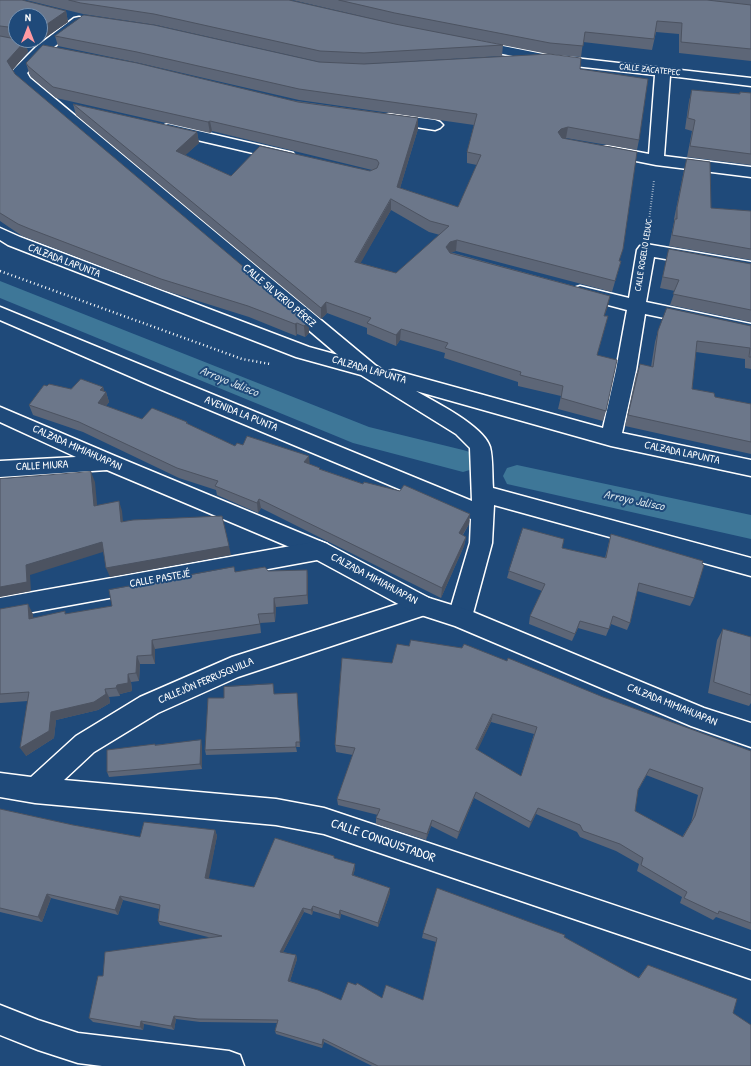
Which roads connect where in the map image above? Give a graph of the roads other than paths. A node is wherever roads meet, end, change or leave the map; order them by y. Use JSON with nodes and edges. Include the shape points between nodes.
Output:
{"nodes":[{"id":1,"x":68,"y":15,"type":"dead end"},
{"id":2,"x":456,"y":41,"type":"edge"},
{"id":3,"x":548,"y":59,"type":"junction"},
{"id":4,"x":494,"y":62,"type":"edge"},
{"id":5,"x":663,"y":71,"type":"junction"},
{"id":6,"x":751,"y":82,"type":"edge"},
{"id":7,"x":48,"y":102,"type":"junction"},
{"id":8,"x":79,"y":109,"type":"edge"},
{"id":9,"x":374,"y":117,"type":"edge"},
{"id":10,"x":435,"y":125,"type":"dead end"},
{"id":11,"x":155,"y":126,"type":"edge"},
{"id":12,"x":589,"y":148,"type":"edge"},
{"id":13,"x":301,"y":160,"type":"edge"},
{"id":14,"x":656,"y":160,"type":"junction"},
{"id":15,"x":751,"y":172,"type":"edge"},
{"id":16,"x":0,"y":233,"type":"edge"},
{"id":17,"x":751,"y":268,"type":"edge"},
{"id":18,"x":561,"y":286,"type":"edge"},
{"id":19,"x":636,"y":306,"type":"junction"},
{"id":20,"x":0,"y":313,"type":"edge"},
{"id":21,"x":751,"y":330,"type":"edge"},
{"id":22,"x":368,"y":370,"type":"junction"},
{"id":23,"x":0,"y":414,"type":"edge"},
{"id":24,"x":611,"y":438,"type":"junction"},
{"id":25,"x":108,"y":462,"type":"junction"},
{"id":26,"x":751,"y":468,"type":"edge"},
{"id":27,"x":0,"y":469,"type":"edge"},
{"id":28,"x":482,"y":504,"type":"junction"},
{"id":29,"x":319,"y":550,"type":"junction"},
{"id":30,"x":751,"y":567,"type":"edge"},
{"id":31,"x":423,"y":606,"type":"junction"},
{"id":32,"x":0,"y":608,"type":"edge"},
{"id":33,"x":460,"y":617,"type":"junction"},
{"id":34,"x":751,"y":735,"type":"edge"},
{"id":35,"x":0,"y":785,"type":"edge"},
{"id":36,"x":35,"y":790,"type":"junction"},
{"id":37,"x":751,"y":965,"type":"edge"},
{"id":38,"x":0,"y":1020,"type":"edge"},
{"id":39,"x":229,"y":1066,"type":"edge"}],
"edges":[{"from":1,"to":7,"type":"street","name":"CALLE SILVERIO PÉREZ","via":[[86,19],[41,50],[19,72],[24,81]]},
{"from":2,"to":3,"type":"street"},
{"from":3,"to":4,"type":"street"},
{"from":3,"to":5,"type":"street","name":"CALLE ZACATEPEC"},
{"from":5,"to":6,"type":"street","name":"CALLE ZACATEPEC"},
{"from":5,"to":14,"type":"street"},
{"from":7,"to":8,"type":"street"},
{"from":7,"to":22,"type":"street","name":"CALLE SILVERIO PÉREZ"},
{"from":9,"to":10,"type":"street"},
{"from":11,"to":13,"type":"street"},
{"from":12,"to":14,"type":"street"},
{"from":14,"to":15,"type":"street"},
{"from":16,"to":22,"type":"street","name":"CALZADA LAPUNTA","via":[[14,241],[303,352]]},
{"from":17,"to":19,"type":"street","name":"CALLE ROGELIO LEDUC","via":[[646,250]]},
{"from":18,"to":19,"type":"street"},
{"from":19,"to":21,"type":"street"},
{"from":19,"to":24,"type":"street","name":"CALLE ROGELIO LEDUC","via":[[626,370]]},
{"from":20,"to":28,"type":"street","name":"AVENIDA LA PUNTA","via":[[157,380]]},
{"from":22,"to":24,"type":"street","name":"CALZADA LAPUNTA"},
{"from":22,"to":28,"type":"street","name":"CALLE SILVERIO PÉREZ","via":[[474,438],[480,447],[482,458]]},
{"from":23,"to":25,"type":"street","name":"CALZADA MIMIAHUAPAN"},
{"from":24,"to":26,"type":"street","name":"CALZADA LAPUNTA"},
{"from":25,"to":27,"type":"street","name":"CALLE MIURA"},
{"from":25,"to":29,"type":"street","name":"CALZADA MIMIAHUAPAN"},
{"from":28,"to":30,"type":"street"},
{"from":28,"to":33,"type":"street","name":"CALLE SILVERIO PÉREZ","via":[[481,543]]},
{"from":29,"to":31,"type":"street","name":"CALZADA MIMIAHUAPAN"},
{"from":29,"to":32,"type":"street","name":"CALLE PASTEJÉ"},
{"from":31,"to":33,"type":"street","name":"CALZADA MIMIAHUAPAN"},
{"from":31,"to":36,"type":"street","name":"CALLEJÒN FERRUSQUILLA","via":[[232,668],[149,705],[85,744]]},
{"from":33,"to":34,"type":"street","name":"CALZADA MIMIAHUAPAN","via":[[700,718]]},
{"from":35,"to":36,"type":"street","name":"CALLE CONQUISTADOR"},
{"from":36,"to":37,"type":"street","name":"CALLE CONQUISTADOR","via":[[276,812],[324,821]]},
{"from":38,"to":39,"type":"street","via":[[78,1048]]}]}
